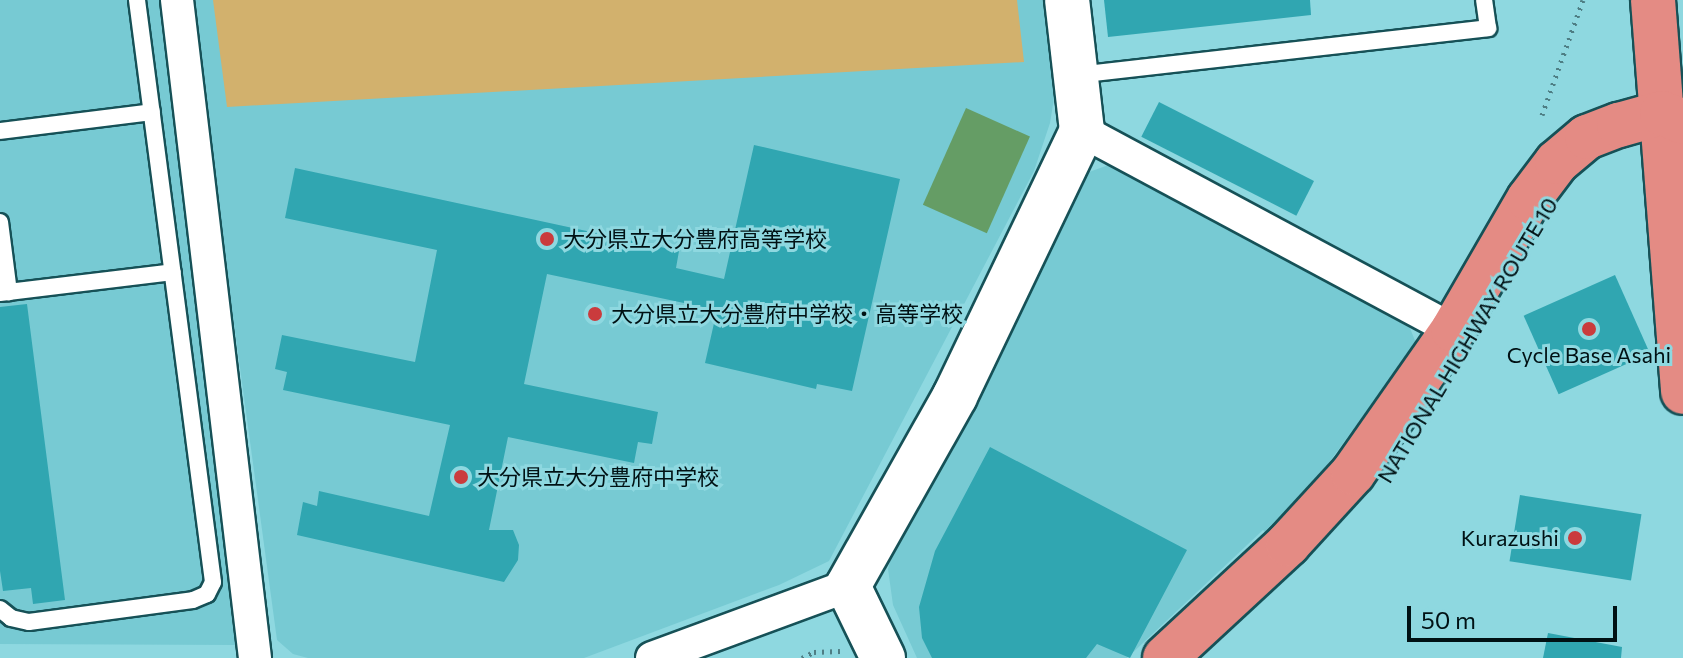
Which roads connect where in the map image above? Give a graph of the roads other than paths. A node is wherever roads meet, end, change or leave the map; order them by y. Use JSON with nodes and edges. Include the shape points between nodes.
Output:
{"nodes":[{"id":1,"x":137,"y":0,"type":"edge"},
{"id":2,"x":177,"y":0,"type":"edge"},
{"id":3,"x":1067,"y":0,"type":"edge"},
{"id":4,"x":1484,"y":0,"type":"edge"},
{"id":5,"x":1653,"y":0,"type":"edge"},
{"id":6,"x":1076,"y":75,"type":"junction"},
{"id":7,"x":152,"y":112,"type":"junction"},
{"id":8,"x":1673,"y":126,"type":"edge"},
{"id":9,"x":0,"y":131,"type":"edge"},
{"id":10,"x":1082,"y":131,"type":"junction"},
{"id":11,"x":0,"y":222,"type":"edge"},
{"id":12,"x":173,"y":272,"type":"junction"},
{"id":13,"x":5,"y":293,"type":"edge"},
{"id":14,"x":1453,"y":330,"type":"junction"},
{"id":15,"x":1683,"y":392,"type":"edge"},
{"id":16,"x":848,"y":586,"type":"junction"},
{"id":17,"x":0,"y":609,"type":"edge"},
{"id":18,"x":865,"y":655,"type":"edge"},
{"id":19,"x":255,"y":658,"type":"edge"},
{"id":20,"x":652,"y":658,"type":"edge"},
{"id":21,"x":1165,"y":658,"type":"edge"},
{"id":22,"x":1209,"y":658,"type":"edge"}],
"edges":[{"from":1,"to":7,"type":"lane"},
{"from":2,"to":19,"type":"street"},
{"from":3,"to":6,"type":"street"},
{"from":4,"to":6,"type":"lane","via":[[1488,28]]},
{"from":5,"to":8,"type":"highway"},
{"from":6,"to":10,"type":"street"},
{"from":7,"to":9,"type":"lane"},
{"from":7,"to":12,"type":"lane"},
{"from":8,"to":14,"type":"highway","name":"NATIONAL HIGHWAY ROUTE 10","via":[[1587,137],[1557,162],[1529,199]]},
{"from":8,"to":15,"type":"highway"},
{"from":8,"to":22,"type":"highway","name":"NATIONAL HIGHWAY ROUTE 10","via":[[1601,154],[1562,185],[1484,321],[1375,490],[1311,564]]},
{"from":10,"to":14,"type":"street"},
{"from":10,"to":16,"type":"street","via":[[955,396]]},
{"from":11,"to":13,"type":"lane"},
{"from":12,"to":13,"type":"lane"},
{"from":12,"to":17,"type":"lane","via":[[211,588],[193,600],[29,622]]},
{"from":14,"to":21,"type":"highway","name":"NATIONAL HIGHWAY ROUTE 10","via":[[1353,473],[1288,544]]},
{"from":16,"to":18,"type":"street"},
{"from":16,"to":20,"type":"street"}]}
